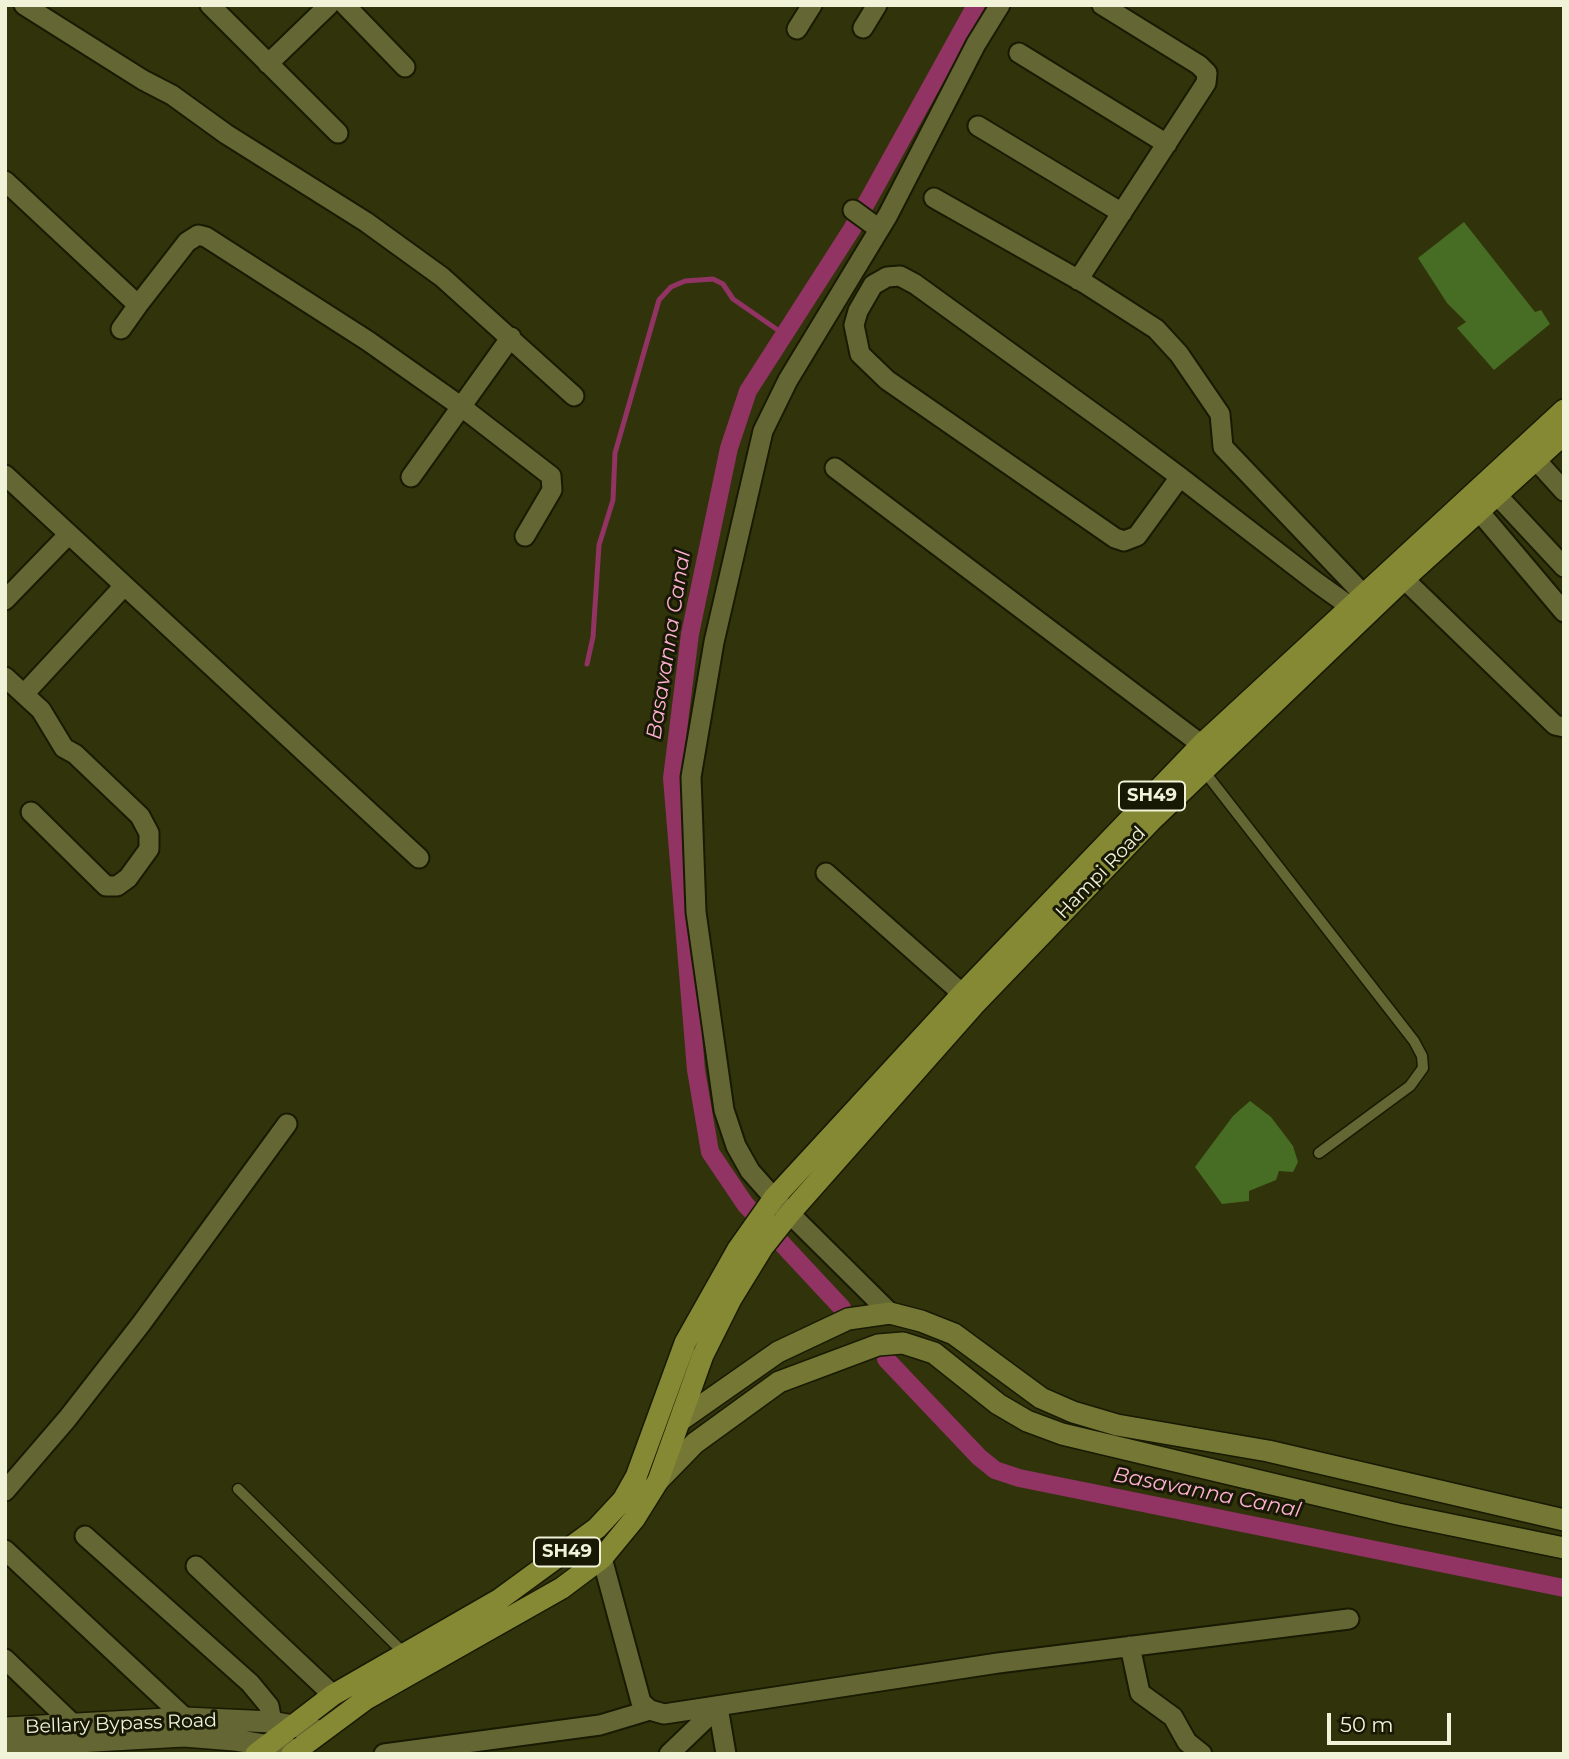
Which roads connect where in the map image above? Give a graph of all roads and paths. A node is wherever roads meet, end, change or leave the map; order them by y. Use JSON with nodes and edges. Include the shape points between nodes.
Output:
{"nodes":[{"id":1,"x":24,"y":5,"type":"edge"},
{"id":2,"x":210,"y":5,"type":"edge"},
{"id":3,"x":329,"y":5,"type":"edge"},
{"id":4,"x":345,"y":5,"type":"edge"},
{"id":5,"x":812,"y":5,"type":"edge"},
{"id":6,"x":877,"y":5,"type":"edge"},
{"id":7,"x":1000,"y":5,"type":"edge"},
{"id":8,"x":1102,"y":5,"type":"edge"},
{"id":9,"x":863,"y":28,"type":"dead end"},
{"id":10,"x":797,"y":29,"type":"dead end"},
{"id":11,"x":1019,"y":53,"type":"dead end"},
{"id":12,"x":268,"y":64,"type":"junction"},
{"id":13,"x":405,"y":67,"type":"dead end"},
{"id":14,"x":978,"y":126,"type":"dead end"},
{"id":15,"x":338,"y":133,"type":"dead end"},
{"id":16,"x":1167,"y":144,"type":"junction"},
{"id":17,"x":5,"y":181,"type":"edge"},
{"id":18,"x":934,"y":198,"type":"dead end"},
{"id":19,"x":853,"y":210,"type":"dead end"},
{"id":20,"x":1122,"y":213,"type":"junction"},
{"id":21,"x":875,"y":226,"type":"junction"},
{"id":22,"x":1078,"y":280,"type":"junction"},
{"id":23,"x":138,"y":305,"type":"junction"},
{"id":24,"x":121,"y":328,"type":"dead end"},
{"id":25,"x":511,"y":337,"type":"junction"},
{"id":26,"x":574,"y":396,"type":"dead end"},
{"id":27,"x":463,"y":408,"type":"junction"},
{"id":28,"x":1564,"y":410,"type":"edge"},
{"id":29,"x":1564,"y":434,"type":"edge"},
{"id":30,"x":1535,"y":459,"type":"junction"},
{"id":31,"x":835,"y":468,"type":"dead end"},
{"id":32,"x":5,"y":475,"type":"edge"},
{"id":33,"x":411,"y":477,"type":"dead end"},
{"id":34,"x":1180,"y":477,"type":"junction"},
{"id":35,"x":1564,"y":491,"type":"edge"},
{"id":36,"x":1496,"y":494,"type":"junction"},
{"id":37,"x":1478,"y":510,"type":"junction"},
{"id":38,"x":69,"y":534,"type":"junction"},
{"id":39,"x":525,"y":536,"type":"dead end"},
{"id":40,"x":1564,"y":566,"type":"edge"},
{"id":41,"x":1404,"y":579,"type":"junction"},
{"id":42,"x":124,"y":586,"type":"junction"},
{"id":43,"x":5,"y":600,"type":"edge"},
{"id":44,"x":1358,"y":605,"type":"junction"},
{"id":45,"x":1564,"y":612,"type":"edge"},
{"id":46,"x":5,"y":677,"type":"edge"},
{"id":47,"x":24,"y":694,"type":"junction"},
{"id":48,"x":1564,"y":727,"type":"edge"},
{"id":49,"x":1208,"y":757,"type":"junction"},
{"id":50,"x":31,"y":812,"type":"dead end"},
{"id":51,"x":419,"y":858,"type":"dead end"},
{"id":52,"x":826,"y":873,"type":"dead end"},
{"id":53,"x":968,"y":999,"type":"junction"},
{"id":54,"x":287,"y":1124,"type":"dead end"},
{"id":55,"x":1319,"y":1153,"type":"dead end"},
{"id":56,"x":770,"y":1203,"type":"junction"},
{"id":57,"x":788,"y":1217,"type":"junction"},
{"id":58,"x":756,"y":1241,"type":"junction"},
{"id":59,"x":890,"y":1313,"type":"junction"},
{"id":60,"x":681,"y":1420,"type":"junction"},
{"id":61,"x":658,"y":1481,"type":"junction"},
{"id":62,"x":238,"y":1489,"type":"dead end"},
{"id":63,"x":5,"y":1491,"type":"edge"},
{"id":64,"x":1564,"y":1520,"type":"edge"},
{"id":65,"x":85,"y":1536,"type":"dead end"},
{"id":66,"x":1564,"y":1548,"type":"edge"},
{"id":67,"x":5,"y":1550,"type":"edge"},
{"id":68,"x":602,"y":1558,"type":"junction"},
{"id":69,"x":197,"y":1566,"type":"dead end"},
{"id":70,"x":1349,"y":1619,"type":"dead end"},
{"id":71,"x":1130,"y":1646,"type":"junction"},
{"id":72,"x":404,"y":1653,"type":"junction"},
{"id":73,"x":5,"y":1659,"type":"edge"},
{"id":74,"x":333,"y":1695,"type":"junction"},
{"id":75,"x":718,"y":1706,"type":"junction"},
{"id":76,"x":650,"y":1710,"type":"junction"},
{"id":77,"x":185,"y":1718,"type":"junction"},
{"id":78,"x":281,"y":1723,"type":"junction"},
{"id":79,"x":73,"y":1724,"type":"junction"},
{"id":80,"x":5,"y":1728,"type":"edge"},
{"id":81,"x":320,"y":1731,"type":"junction"},
{"id":82,"x":5,"y":1746,"type":"edge"},
{"id":83,"x":261,"y":1749,"type":"edge"},
{"id":84,"x":294,"y":1752,"type":"edge"},
{"id":85,"x":384,"y":1754,"type":"edge"},
{"id":86,"x":669,"y":1754,"type":"edge"},
{"id":87,"x":726,"y":1754,"type":"edge"},
{"id":88,"x":1202,"y":1754,"type":"edge"}],
"edges":[{"from":1,"to":25,"type":"street","via":[[366,222],[442,277]]},
{"from":2,"to":12,"type":"street"},
{"from":3,"to":12,"type":"street"},
{"from":4,"to":13,"type":"street"},
{"from":5,"to":10,"type":"street"},
{"from":6,"to":9,"type":"street"},
{"from":7,"to":21,"type":"street"},
{"from":8,"to":16,"type":"street","via":[[1207,73],[1201,93]]},
{"from":11,"to":16,"type":"street"},
{"from":12,"to":15,"type":"street"},
{"from":14,"to":20,"type":"street"},
{"from":16,"to":20,"type":"street"},
{"from":17,"to":23,"type":"street"},
{"from":18,"to":22,"type":"street"},
{"from":19,"to":21,"type":"street"},
{"from":20,"to":22,"type":"street"},
{"from":21,"to":56,"type":"street","via":[[763,431],[714,642],[691,777],[696,912],[724,1111],[736,1146]]},
{"from":22,"to":44,"type":"street","via":[[1161,334],[1220,414],[1223,447]]},
{"from":23,"to":24,"type":"street"},
{"from":23,"to":27,"type":"street","via":[[187,242],[198,235],[206,237],[369,341]]},
{"from":25,"to":26,"type":"street"},
{"from":25,"to":27,"type":"street"},
{"from":27,"to":33,"type":"street"},
{"from":27,"to":39,"type":"street","via":[[553,480],[552,490]]},
{"from":28,"to":44,"type":"main road","number":"SH49"},
{"from":29,"to":30,"type":"main road","name":"Hampi Road","number":"SH49"},
{"from":30,"to":35,"type":"street"},
{"from":30,"to":36,"type":"main road","name":"Hampi Road","number":"SH49"},
{"from":31,"to":49,"type":"street"},
{"from":32,"to":38,"type":"street"},
{"from":34,"to":34,"type":"street","via":[[1137,536],[1124,541],[1115,538],[887,380],[860,354],[854,325],[858,311],[873,285],[900,276]]},
{"from":34,"to":44,"type":"street"},
{"from":36,"to":37,"type":"main road","name":"Hampi Road","number":"SH49"},
{"from":36,"to":40,"type":"street"},
{"from":37,"to":41,"type":"main road","name":"Hampi Road","number":"SH49"},
{"from":37,"to":45,"type":"street"},
{"from":38,"to":42,"type":"street"},
{"from":38,"to":43,"type":"street"},
{"from":41,"to":44,"type":"main road","name":"Hampi Road","number":"SH49"},
{"from":41,"to":48,"type":"street","via":[[1555,724]]},
{"from":42,"to":47,"type":"street"},
{"from":42,"to":51,"type":"street"},
{"from":44,"to":49,"type":"main road","name":"Hampi Road","number":"SH49"},
{"from":46,"to":47,"type":"street"},
{"from":47,"to":50,"type":"street","via":[[41,710],[65,748],[140,816],[149,833],[149,849],[128,878],[117,886],[106,886]]},
{"from":49,"to":53,"type":"main road","name":"Hampi Road","number":"SH49"},
{"from":49,"to":55,"type":"lane","via":[[1422,1056],[1423,1068],[1410,1086]]},
{"from":52,"to":53,"type":"street"},
{"from":53,"to":56,"type":"main road","number":"SH49"},
{"from":53,"to":57,"type":"main road","name":"Hampi Road","number":"SH49"},
{"from":54,"to":63,"type":"street","via":[[133,1335]]},
{"from":56,"to":57,"type":"street"},
{"from":56,"to":58,"type":"main road","number":"SH49"},
{"from":57,"to":58,"type":"main road","number":"SH49"},
{"from":57,"to":59,"type":"street"},
{"from":58,"to":60,"type":"main road","number":"SH49","via":[[704,1355]]},
{"from":58,"to":72,"type":"main road","number":"SH49","via":[[685,1342],[646,1456],[623,1500],[597,1528],[536,1574]]},
{"from":59,"to":60,"type":"main road","via":[[848,1319],[778,1352]]},
{"from":59,"to":64,"type":"main road","via":[[954,1334],[1041,1398],[1073,1412],[1116,1425],[1268,1451]]},
{"from":60,"to":61,"type":"main road","number":"SH49"},
{"from":61,"to":66,"type":"main road","via":[[695,1443],[779,1382],[878,1345],[904,1343],[934,1353],[998,1404],[1062,1434],[1398,1514]]},
{"from":61,"to":68,"type":"main road","number":"SH49"},
{"from":62,"to":72,"type":"lane"},
{"from":65,"to":78,"type":"street","via":[[250,1683]]},
{"from":67,"to":77,"type":"street"},
{"from":68,"to":76,"type":"street","via":[[641,1702]]},
{"from":68,"to":81,"type":"main road","number":"SH49","via":[[562,1588],[412,1670]]},
{"from":69,"to":74,"type":"street"},
{"from":70,"to":71,"type":"street"},
{"from":71,"to":75,"type":"street"},
{"from":71,"to":88,"type":"street","via":[[1140,1693],[1173,1717],[1187,1742]]},
{"from":72,"to":74,"type":"main road","number":"SH49"},
{"from":73,"to":79,"type":"street"},
{"from":74,"to":78,"type":"main road","number":"SH49"},
{"from":75,"to":76,"type":"street","via":[[664,1714]]},
{"from":75,"to":86,"type":"street"},
{"from":75,"to":87,"type":"street"},
{"from":76,"to":85,"type":"street","via":[[600,1724]]},
{"from":77,"to":78,"type":"street","name":"Bellary Bypass Road"},
{"from":77,"to":79,"type":"street","name":"Bellary Bypass Road"},
{"from":78,"to":81,"type":"street","name":"Bellary Bypass Road"},
{"from":78,"to":83,"type":"main road","number":"SH49"},
{"from":79,"to":80,"type":"street","name":"Bellary Bypass Road"},
{"from":81,"to":84,"type":"main road","number":"SH49"},
{"from":82,"to":83,"type":"street","name":"Bellary Bypass Road","via":[[184,1736]]},
{"from":83,"to":84,"type":"street","name":"Bellary Bypass Road"}]}
